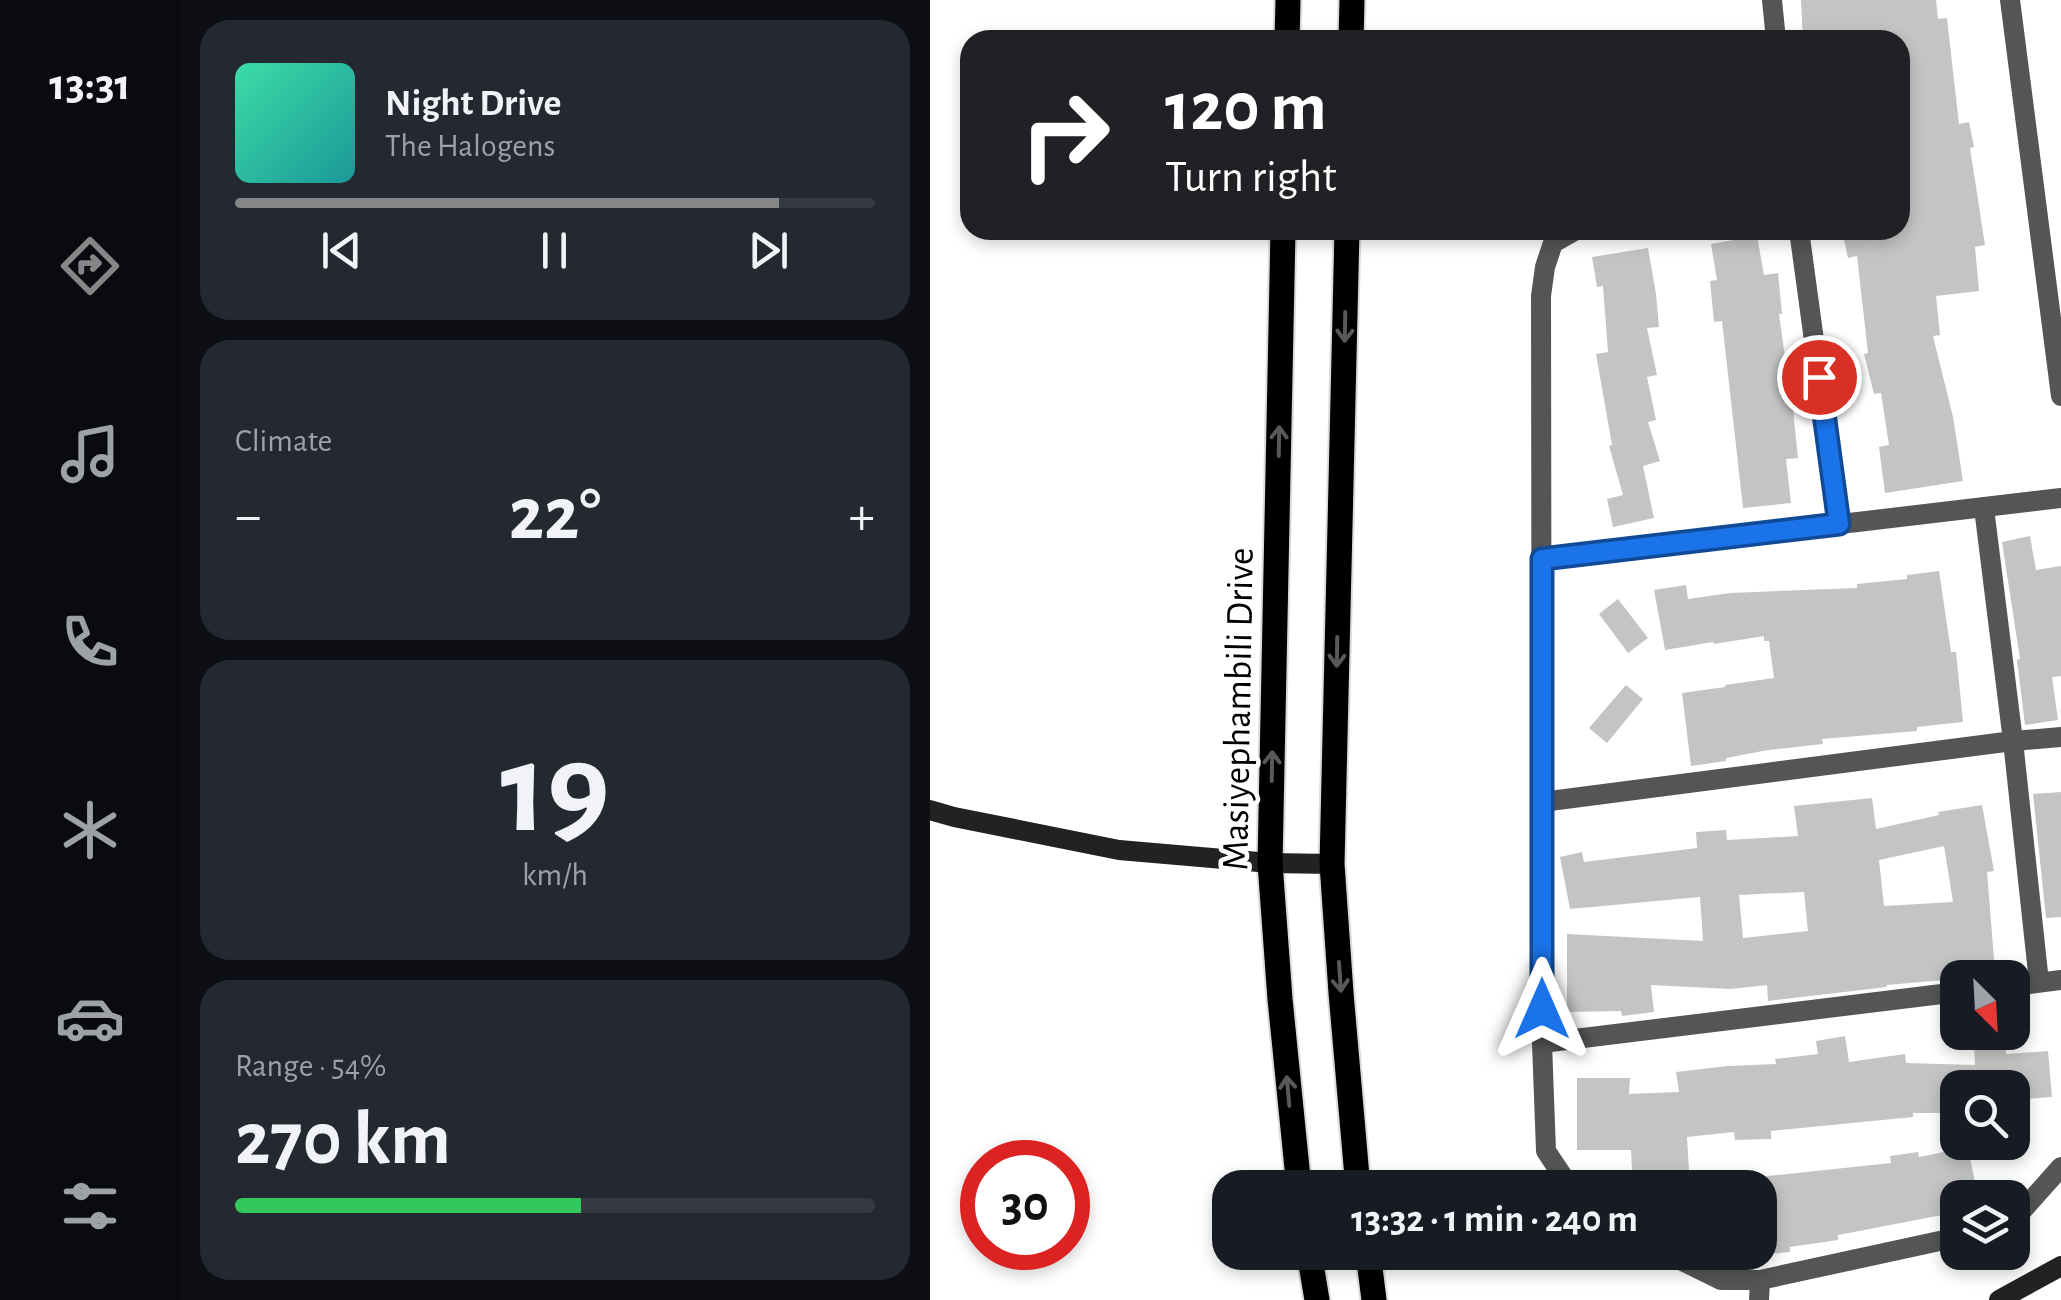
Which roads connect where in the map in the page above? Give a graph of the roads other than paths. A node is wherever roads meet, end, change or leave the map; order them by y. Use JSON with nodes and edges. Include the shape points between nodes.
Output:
{"nodes":[{"id":1,"x":1288,"y":0,"type":"edge"},
{"id":2,"x":1352,"y":0,"type":"edge"},
{"id":3,"x":1772,"y":0,"type":"edge"},
{"id":4,"x":2010,"y":0,"type":"edge"},
{"id":5,"x":1287,"y":30,"type":"edge"},
{"id":6,"x":1351,"y":30,"type":"edge"},
{"id":7,"x":1775,"y":30,"type":"edge"},
{"id":8,"x":1283,"y":240,"type":"edge"},
{"id":9,"x":1347,"y":240,"type":"edge"},
{"id":10,"x":1557,"y":240,"type":"edge"},
{"id":11,"x":1801,"y":240,"type":"edge"},
{"id":12,"x":2061,"y":396,"type":"edge"},
{"id":13,"x":2061,"y":498,"type":"edge"},
{"id":14,"x":1984,"y":508,"type":"junction"},
{"id":15,"x":1839,"y":524,"type":"junction"},
{"id":16,"x":1542,"y":559,"type":"junction"},
{"id":17,"x":2061,"y":737,"type":"edge"},
{"id":18,"x":2013,"y":741,"type":"junction"},
{"id":19,"x":1542,"y":802,"type":"junction"},
{"id":20,"x":930,"y":810,"type":"edge"},
{"id":21,"x":1270,"y":862,"type":"junction"},
{"id":22,"x":1332,"y":864,"type":"junction"},
{"id":23,"x":2061,"y":980,"type":"edge"},
{"id":24,"x":2039,"y":982,"type":"junction"},
{"id":25,"x":2030,"y":983,"type":"edge"},
{"id":26,"x":1940,"y":994,"type":"edge"},
{"id":27,"x":1542,"y":1044,"type":"junction"},
{"id":28,"x":2061,"y":1167,"type":"edge"},
{"id":29,"x":1297,"y":1170,"type":"edge"},
{"id":30,"x":1357,"y":1170,"type":"edge"},
{"id":31,"x":1558,"y":1170,"type":"edge"},
{"id":32,"x":2030,"y":1202,"type":"edge"},
{"id":33,"x":1940,"y":1242,"type":"edge"},
{"id":34,"x":2061,"y":1266,"type":"edge"},
{"id":35,"x":1312,"y":1270,"type":"edge"},
{"id":36,"x":1370,"y":1270,"type":"edge"},
{"id":37,"x":1701,"y":1270,"type":"edge"},
{"id":38,"x":1759,"y":1290,"type":"edge"},
{"id":39,"x":1317,"y":1300,"type":"edge"},
{"id":40,"x":1374,"y":1300,"type":"edge"},
{"id":41,"x":1999,"y":1300,"type":"edge"}],
"edges":[{"from":1,"to":5,"type":"main road"},
{"from":2,"to":6,"type":"main road"},
{"from":3,"to":7,"type":"street"},
{"from":4,"to":12,"type":"street"},
{"from":21,"to":8,"type":"main road","name":"Masiyephambili Drive","one_way":true},
{"from":9,"to":22,"type":"main road","one_way":true},
{"from":10,"to":16,"type":"street","via":[[1540,296]]},
{"from":11,"to":15,"type":"street"},
{"from":13,"to":14,"type":"street"},
{"from":14,"to":15,"type":"street"},
{"from":14,"to":18,"type":"street"},
{"from":15,"to":16,"type":"street"},
{"from":16,"to":19,"type":"street"},
{"from":17,"to":18,"type":"street"},
{"from":18,"to":19,"type":"street"},
{"from":18,"to":24,"type":"street"},
{"from":19,"to":27,"type":"street"},
{"from":20,"to":21,"type":"street","via":[[1118,850]]},
{"from":21,"to":22,"type":"street"},
{"from":29,"to":21,"type":"main road","name":"Masiyephambili Drive","one_way":true},
{"from":22,"to":30,"type":"main road","one_way":true},
{"from":23,"to":24,"type":"street"},
{"from":24,"to":25,"type":"street"},
{"from":26,"to":27,"type":"street"},
{"from":27,"to":31,"type":"street","via":[[1546,1152]]},
{"from":28,"to":32,"type":"street"},
{"from":33,"to":38,"type":"street"},
{"from":34,"to":41,"type":"street"},
{"from":35,"to":39,"type":"main road"},
{"from":36,"to":40,"type":"main road"},
{"from":37,"to":38,"type":"street"}]}
